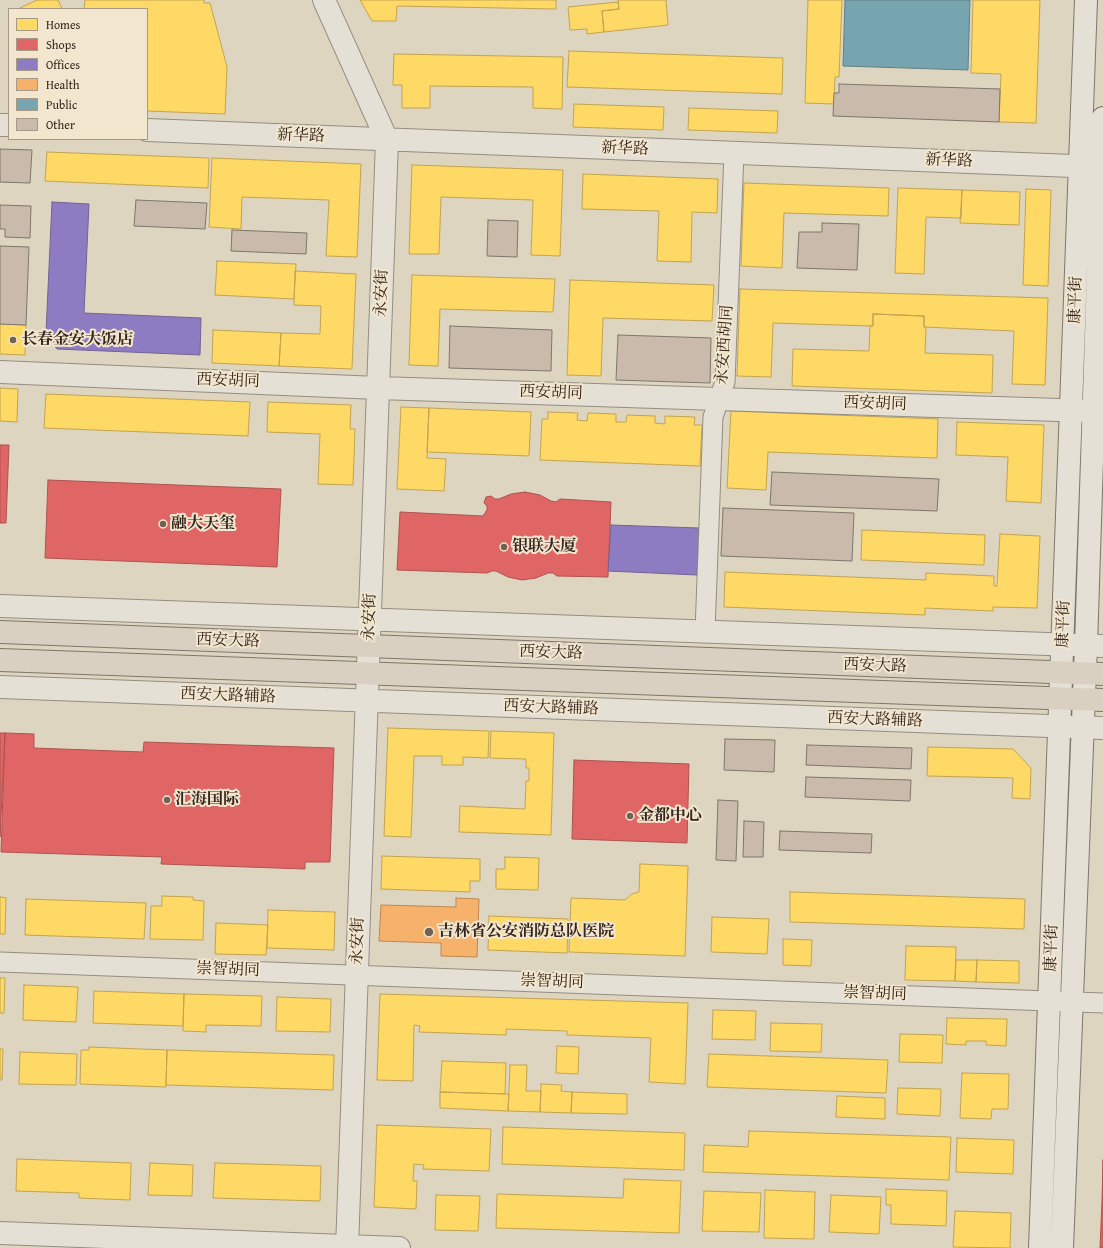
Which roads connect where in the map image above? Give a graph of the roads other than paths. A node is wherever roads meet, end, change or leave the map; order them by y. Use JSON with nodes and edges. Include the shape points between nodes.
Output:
{"nodes":[{"id":1,"x":324,"y":0,"type":"edge"},
{"id":2,"x":1086,"y":0,"type":"edge"},
{"id":3,"x":1103,"y":118,"type":"edge"},
{"id":4,"x":148,"y":130,"type":"edge"},
{"id":5,"x":387,"y":140,"type":"junction"},
{"id":6,"x":734,"y":153,"type":"junction"},
{"id":7,"x":1095,"y":167,"type":"edge"},
{"id":8,"x":0,"y":372,"type":"edge"},
{"id":9,"x":378,"y":388,"type":"junction"},
{"id":10,"x":719,"y":398,"type":"junction"},
{"id":11,"x":1072,"y":410,"type":"junction"},
{"id":12,"x":1098,"y":411,"type":"edge"},
{"id":13,"x":0,"y":606,"type":"edge"},
{"id":14,"x":370,"y":619,"type":"junction"},
{"id":15,"x":0,"y":632,"type":"edge"},
{"id":16,"x":705,"y":632,"type":"junction"},
{"id":17,"x":1063,"y":645,"type":"junction"},
{"id":18,"x":369,"y":646,"type":"junction"},
{"id":19,"x":1095,"y":646,"type":"edge"},
{"id":20,"x":0,"y":660,"type":"edge"},
{"id":21,"x":368,"y":673,"type":"junction"},
{"id":22,"x":1062,"y":673,"type":"junction"},
{"id":23,"x":1094,"y":674,"type":"edge"},
{"id":24,"x":0,"y":688,"type":"edge"},
{"id":25,"x":1061,"y":698,"type":"junction"},
{"id":26,"x":1094,"y":699,"type":"edge"},
{"id":27,"x":367,"y":701,"type":"junction"},
{"id":28,"x":1060,"y":727,"type":"junction"},
{"id":29,"x":1093,"y":728,"type":"edge"},
{"id":30,"x":0,"y":962,"type":"edge"},
{"id":31,"x":357,"y":975,"type":"junction"},
{"id":32,"x":1050,"y":1001,"type":"junction"},
{"id":33,"x":1072,"y":1002,"type":"junction"},
{"id":34,"x":1103,"y":1003,"type":"edge"},
{"id":35,"x":0,"y":1233,"type":"edge"},
{"id":36,"x":347,"y":1247,"type":"edge"},
{"id":37,"x":400,"y":1248,"type":"edge"},
{"id":38,"x":1040,"y":1248,"type":"edge"},
{"id":39,"x":1062,"y":1248,"type":"edge"}],
"edges":[{"from":1,"to":5,"type":"street","name":"永安街"},
{"from":2,"to":7,"type":"street","name":"康平街"},
{"from":3,"to":7,"type":"street","name":"康平街"},
{"from":4,"to":5,"type":"street","name":"新华路"},
{"from":5,"to":6,"type":"street","name":"新华路"},
{"from":5,"to":9,"type":"street","name":"永安街"},
{"from":6,"to":7,"type":"street","name":"新华路"},
{"from":6,"to":10,"type":"street","name":"永安西胡同","via":[[725,382]]},
{"from":7,"to":11,"type":"street","name":"康平街"},
{"from":7,"to":12,"type":"street","name":"康平街"},
{"from":8,"to":9,"type":"street","name":"西安胡同"},
{"from":9,"to":10,"type":"street","name":"西安胡同"},
{"from":9,"to":14,"type":"street","name":"永安街"},
{"from":10,"to":11,"type":"street","name":"西安胡同"},
{"from":10,"to":16,"type":"street","name":"永安西胡同","via":[[713,417]]},
{"from":11,"to":12,"type":"street","name":"西安胡同"},
{"from":11,"to":17,"type":"street","name":"康平街"},
{"from":12,"to":19,"type":"street","name":"康平街"},
{"from":13,"to":14,"type":"street"},
{"from":14,"to":16,"type":"street"},
{"from":14,"to":18,"type":"street","name":"永安街"},
{"from":15,"to":18,"type":"main road","name":"西安大路"},
{"from":16,"to":17,"type":"street"},
{"from":17,"to":19,"type":"street"},
{"from":17,"to":22,"type":"street","name":"康平街"},
{"from":18,"to":21,"type":"street","name":"永安街"},
{"from":18,"to":22,"type":"main road","name":"西安大路"},
{"from":19,"to":23,"type":"street","name":"康平街"},
{"from":20,"to":21,"type":"main road","name":"西安大路"},
{"from":21,"to":25,"type":"main road","name":"西安大路"},
{"from":21,"to":27,"type":"street","name":"永安街"},
{"from":22,"to":23,"type":"main road","name":"西安大路"},
{"from":22,"to":25,"type":"street","name":"康平街"},
{"from":23,"to":26,"type":"street","name":"康平街"},
{"from":24,"to":27,"type":"street","name":"西安大路辅路"},
{"from":25,"to":26,"type":"main road","name":"西安大路"},
{"from":25,"to":28,"type":"street","name":"康平街"},
{"from":26,"to":29,"type":"street","name":"康平街"},
{"from":27,"to":28,"type":"street","name":"西安大路辅路"},
{"from":27,"to":31,"type":"street","name":"永安街"},
{"from":28,"to":29,"type":"street","name":"西安大路辅路"},
{"from":28,"to":32,"type":"street","name":"康平街"},
{"from":29,"to":33,"type":"street","name":"康平街"},
{"from":30,"to":31,"type":"street","name":"崇智胡同"},
{"from":31,"to":32,"type":"street","name":"崇智胡同"},
{"from":31,"to":36,"type":"street","name":"永安街"},
{"from":32,"to":33,"type":"street","name":"崇智胡同"},
{"from":32,"to":38,"type":"street","name":"康平街"},
{"from":33,"to":34,"type":"street","name":"崇智胡同"},
{"from":33,"to":39,"type":"street","name":"康平街"},
{"from":35,"to":36,"type":"street"},
{"from":36,"to":37,"type":"street"}]}
